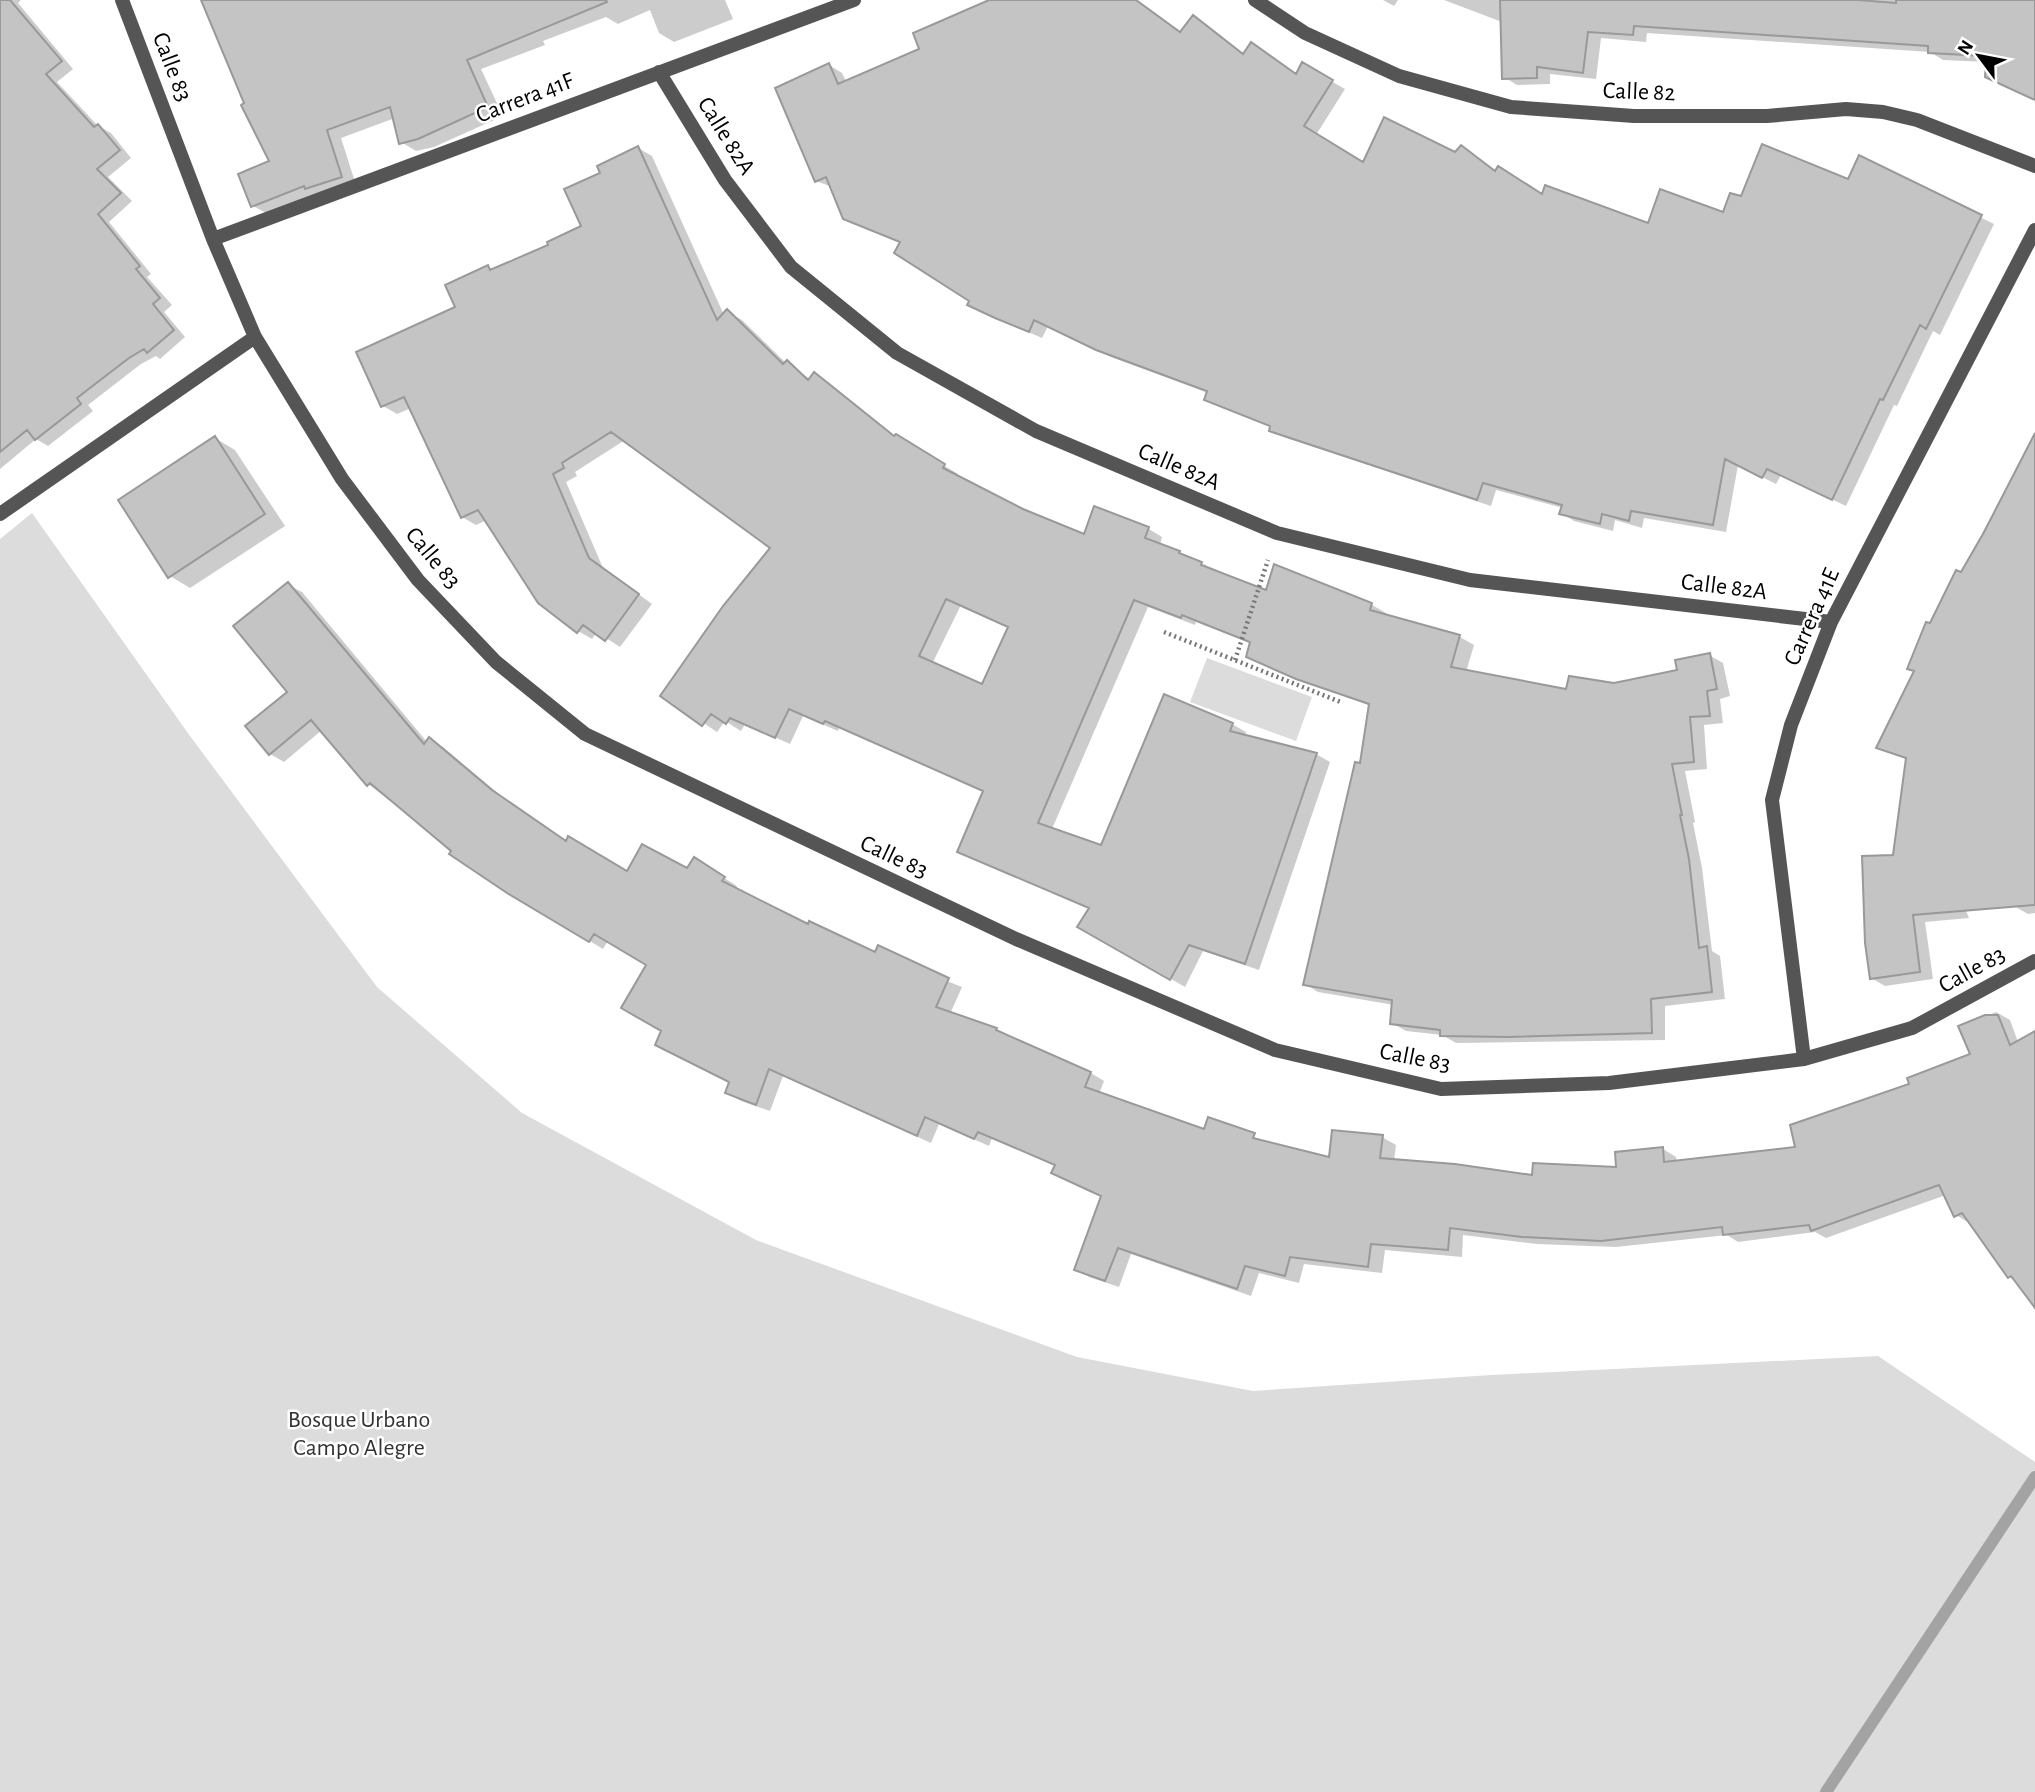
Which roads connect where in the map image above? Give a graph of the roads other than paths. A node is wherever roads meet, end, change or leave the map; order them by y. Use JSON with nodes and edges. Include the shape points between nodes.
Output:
{"nodes":[{"id":1,"x":121,"y":0,"type":"edge"},
{"id":2,"x":854,"y":0,"type":"edge"},
{"id":3,"x":1255,"y":0,"type":"edge"},
{"id":4,"x":659,"y":72,"type":"junction"},
{"id":5,"x":2035,"y":166,"type":"edge"},
{"id":6,"x":2035,"y":230,"type":"edge"},
{"id":7,"x":213,"y":239,"type":"junction"},
{"id":8,"x":256,"y":337,"type":"junction"},
{"id":9,"x":0,"y":514,"type":"edge"},
{"id":10,"x":1831,"y":622,"type":"junction"},
{"id":11,"x":2035,"y":961,"type":"edge"},
{"id":12,"x":1804,"y":1059,"type":"junction"}],
"edges":[{"from":1,"to":7,"type":"street","name":"Calle 83"},
{"from":2,"to":4,"type":"street","name":"Carrera 41F"},
{"from":3,"to":5,"type":"street","name":"Calle 82","via":[[1305,33],[1399,76],[1511,107],[1634,116],[1883,111]]},
{"from":4,"to":7,"type":"street","name":"Carrera 41F"},
{"from":4,"to":10,"type":"street","name":"Calle 82A","via":[[725,180],[791,267],[897,353],[1036,431],[1277,533],[1470,580]]},
{"from":6,"to":10,"type":"street","name":"Carrera 41E"},
{"from":7,"to":8,"type":"street","name":"Calle 83"},
{"from":8,"to":9,"type":"street"},
{"from":8,"to":12,"type":"street","name":"Calle 83","via":[[342,479],[418,580],[496,662],[585,734],[1016,939],[1275,1050],[1441,1090],[1609,1083]]},
{"from":10,"to":12,"type":"street","name":"Carrera 41E","via":[[1791,725],[1772,800]]},
{"from":11,"to":12,"type":"street","name":"Calle 83","via":[[1912,1028]]}]}
